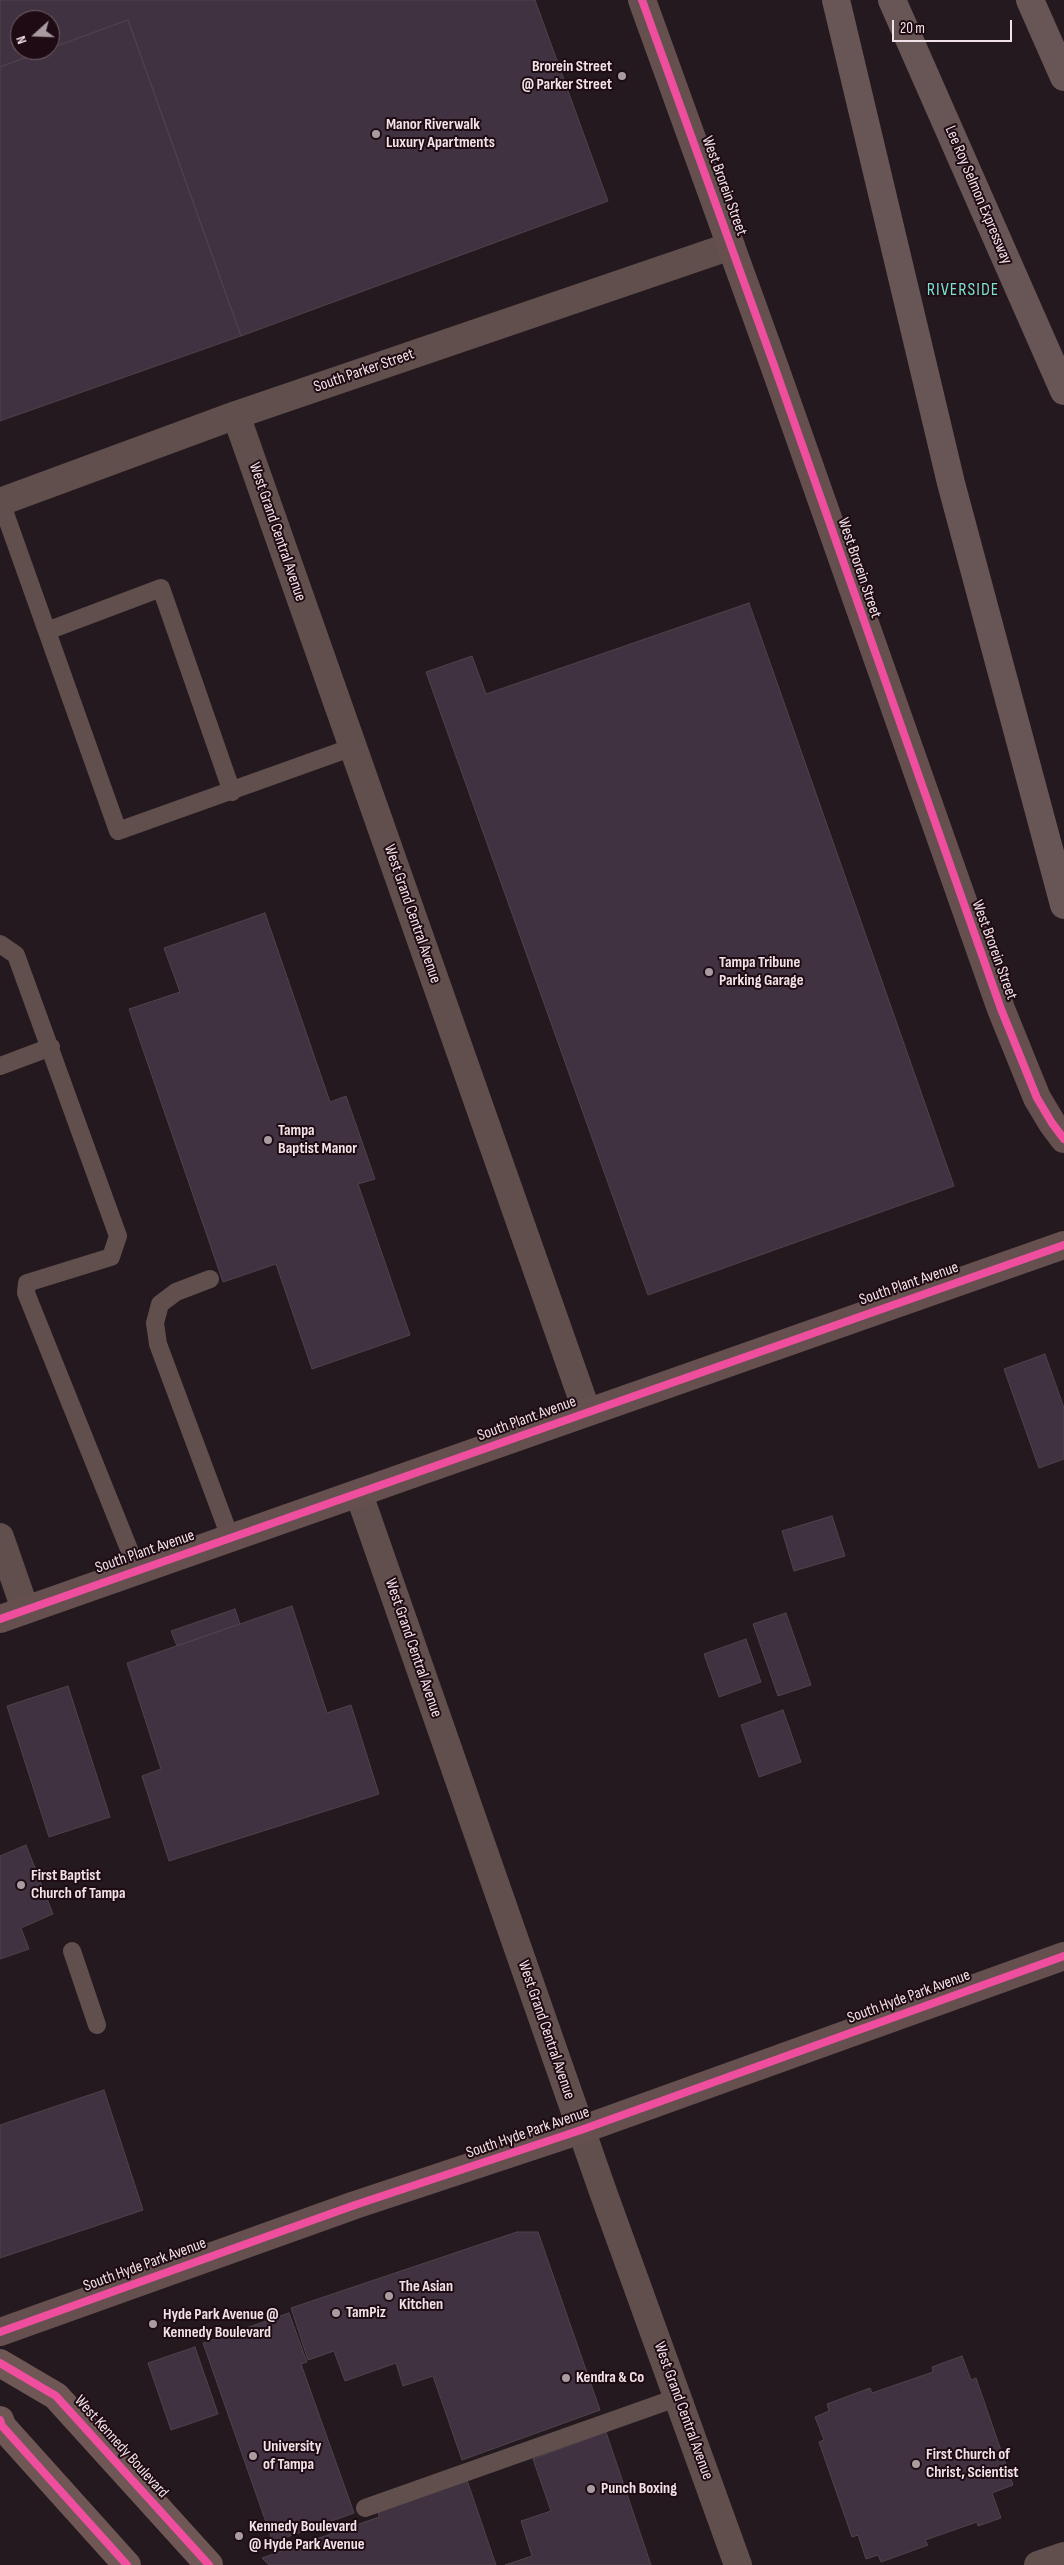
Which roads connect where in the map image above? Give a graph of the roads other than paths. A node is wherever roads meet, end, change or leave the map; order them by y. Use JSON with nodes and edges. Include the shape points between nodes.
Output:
{"nodes":[{"id":1,"x":642,"y":0,"type":"edge"},
{"id":2,"x":836,"y":0,"type":"edge"},
{"id":3,"x":892,"y":0,"type":"edge"},
{"id":4,"x":1030,"y":0,"type":"edge"},
{"id":5,"x":1064,"y":76,"type":"edge"},
{"id":6,"x":731,"y":246,"type":"junction"},
{"id":7,"x":1064,"y":391,"type":"edge"},
{"id":8,"x":236,"y":416,"type":"junction"},
{"id":9,"x":0,"y":502,"type":"edge"},
{"id":10,"x":47,"y":631,"type":"junction"},
{"id":11,"x":353,"y":747,"type":"junction"},
{"id":12,"x":232,"y":792,"type":"junction"},
{"id":13,"x":1064,"y":905,"type":"edge"},
{"id":14,"x":0,"y":944,"type":"edge"},
{"id":15,"x":51,"y":1047,"type":"junction"},
{"id":16,"x":0,"y":1066,"type":"edge"},
{"id":17,"x":1064,"y":1138,"type":"edge"},
{"id":18,"x":1064,"y":1245,"type":"edge"},
{"id":19,"x":210,"y":1279,"type":"dead end"},
{"id":20,"x":587,"y":1412,"type":"junction"},
{"id":21,"x":359,"y":1494,"type":"junction"},
{"id":22,"x":0,"y":1537,"type":"edge"},
{"id":23,"x":230,"y":1537,"type":"junction"},
{"id":24,"x":137,"y":1569,"type":"junction"},
{"id":25,"x":26,"y":1609,"type":"junction"},
{"id":26,"x":0,"y":1619,"type":"edge"},
{"id":27,"x":72,"y":1951,"type":"dead end"},
{"id":28,"x":1064,"y":1956,"type":"edge"},
{"id":29,"x":96,"y":2025,"type":"dead end"},
{"id":30,"x":581,"y":2130,"type":"junction"},
{"id":31,"x":0,"y":2332,"type":"edge"},
{"id":32,"x":0,"y":2362,"type":"edge"},
{"id":33,"x":679,"y":2397,"type":"junction"},
{"id":34,"x":0,"y":2420,"type":"edge"},
{"id":35,"x":365,"y":2508,"type":"dead end"},
{"id":36,"x":1064,"y":2556,"type":"edge"},
{"id":37,"x":127,"y":2565,"type":"edge"},
{"id":38,"x":209,"y":2565,"type":"edge"},
{"id":39,"x":738,"y":2565,"type":"edge"},
{"id":40,"x":1038,"y":2565,"type":"edge"}],
"edges":[{"from":1,"to":6,"type":"street","name":"West Brorein Street"},
{"from":2,"to":13,"type":"highway","via":[[951,483]]},
{"from":3,"to":7,"type":"highway","name":"Lee Roy Selmon Expressway"},
{"from":4,"to":5,"type":"highway"},
{"from":6,"to":8,"type":"street","name":"South Parker Street"},
{"from":6,"to":17,"type":"street","name":"West Brorein Street","via":[[1001,1009],[1037,1098]]},
{"from":8,"to":9,"type":"street","name":"South Parker Street"},
{"from":8,"to":11,"type":"street","name":"West Grand Central Avenue"},
{"from":9,"to":10,"type":"lane"},
{"from":10,"to":12,"type":"lane","via":[[118,831]]},
{"from":10,"to":12,"type":"lane","via":[[161,588]]},
{"from":11,"to":12,"type":"lane"},
{"from":11,"to":20,"type":"street","name":"West Grand Central Avenue"},
{"from":14,"to":15,"type":"lane","via":[[16,955]]},
{"from":15,"to":16,"type":"lane"},
{"from":15,"to":24,"type":"lane","via":[[118,1236],[111,1257],[27,1283],[26,1293]]},
{"from":18,"to":20,"type":"street","name":"South Plant Avenue"},
{"from":19,"to":23,"type":"lane","via":[[176,1292],[160,1304],[155,1323],[158,1344]]},
{"from":20,"to":21,"type":"street","name":"South Plant Avenue"},
{"from":21,"to":23,"type":"street","name":"South Plant Avenue"},
{"from":21,"to":30,"type":"street","name":"West Grand Central Avenue"},
{"from":22,"to":25,"type":"street"},
{"from":23,"to":24,"type":"street","name":"South Plant Avenue"},
{"from":24,"to":25,"type":"street","name":"South Plant Avenue"},
{"from":25,"to":26,"type":"street","name":"South Plant Avenue"},
{"from":27,"to":29,"type":"lane"},
{"from":28,"to":30,"type":"street","name":"South Hyde Park Avenue"},
{"from":30,"to":31,"type":"street","name":"South Hyde Park Avenue","via":[[355,2205]]},
{"from":30,"to":33,"type":"street","name":"West Grand Central Avenue"},
{"from":32,"to":38,"type":"main road","name":"West Kennedy Boulevard","via":[[56,2396]]},
{"from":33,"to":35,"type":"lane"},
{"from":33,"to":39,"type":"street","name":"West Grand Central Avenue"},
{"from":34,"to":37,"type":"main road"},
{"from":36,"to":40,"type":"street"}]}
